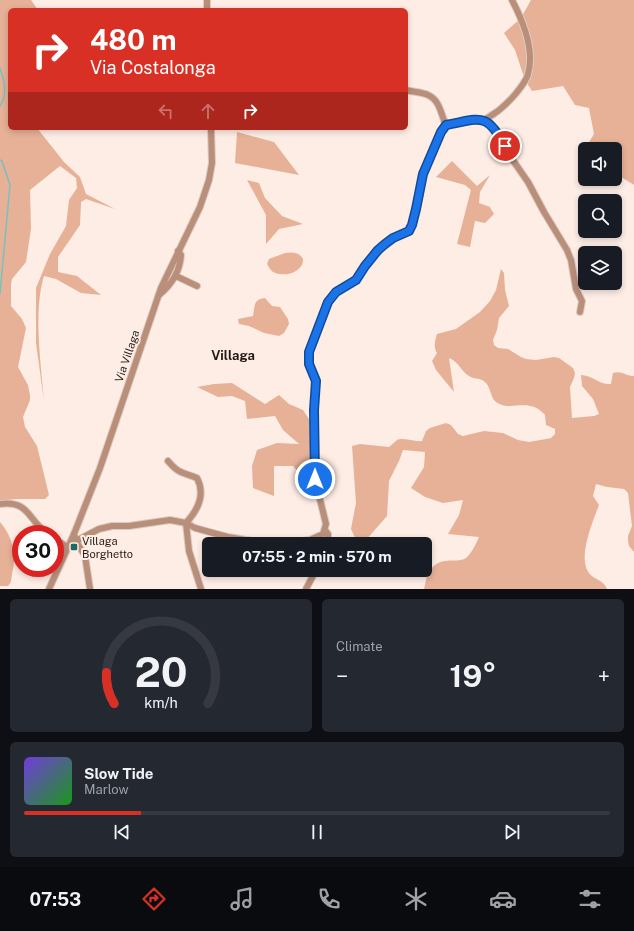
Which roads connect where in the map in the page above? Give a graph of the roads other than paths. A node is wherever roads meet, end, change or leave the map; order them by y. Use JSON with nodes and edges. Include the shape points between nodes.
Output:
{"nodes":[{"id":1,"x":512,"y":0,"type":"edge"},
{"id":2,"x":408,"y":90,"type":"edge"},
{"id":3,"x":484,"y":120,"type":"junction"},
{"id":4,"x":446,"y":125,"type":"junction"},
{"id":5,"x":211,"y":130,"type":"edge"},
{"id":6,"x":178,"y":251,"type":"junction"},
{"id":7,"x":176,"y":276,"type":"junction"},
{"id":8,"x":197,"y":286,"type":"dead end"},
{"id":9,"x":158,"y":296,"type":"junction"},
{"id":10,"x":580,"y":312,"type":"dead end"},
{"id":11,"x":168,"y":461,"type":"dead end"},
{"id":12,"x":0,"y":504,"type":"edge"},
{"id":13,"x":186,"y":523,"type":"junction"},
{"id":14,"x":38,"y":525,"type":"edge"},
{"id":15,"x":325,"y":530,"type":"junction"},
{"id":16,"x":74,"y":534,"type":"junction"},
{"id":17,"x":328,"y":537,"type":"edge"},
{"id":18,"x":76,"y":542,"type":"junction"},
{"id":19,"x":64,"y":545,"type":"edge"},
{"id":20,"x":67,"y":547,"type":"junction"},
{"id":21,"x":312,"y":577,"type":"edge"},
{"id":22,"x":49,"y":589,"type":"edge"},
{"id":23,"x":90,"y":589,"type":"edge"},
{"id":24,"x":201,"y":589,"type":"edge"},
{"id":25,"x":306,"y":589,"type":"edge"}],
"edges":[{"from":1,"to":3,"type":"street","via":[[519,13],[531,57],[528,75],[512,98]]},
{"from":2,"to":4,"type":"street","via":[[430,96],[435,100]]},
{"from":3,"to":4,"type":"street"},
{"from":3,"to":10,"type":"street","via":[[499,135],[567,250],[576,289],[582,301]]},
{"from":4,"to":15,"type":"street","via":[[423,174],[409,231],[385,244],[356,280],[336,292],[328,302],[309,352],[309,364],[316,381],[315,479],[326,524]]},
{"from":5,"to":6,"type":"street","name":"Via Villaga","via":[[212,163],[209,180],[200,207]]},
{"from":6,"to":7,"type":"street","via":[[181,262]]},
{"from":6,"to":9,"type":"street","name":"Via Villaga"},
{"from":7,"to":8,"type":"street"},
{"from":7,"to":9,"type":"street"},
{"from":9,"to":16,"type":"street","name":"Via Villaga","via":[[100,468]]},
{"from":11,"to":13,"type":"street","via":[[181,473],[197,478],[200,484],[199,506]]},
{"from":12,"to":14,"type":"street","via":[[15,504],[22,507]]},
{"from":13,"to":15,"type":"street","via":[[228,537],[281,544],[310,540],[323,534]]},
{"from":13,"to":18,"type":"street","via":[[170,520],[112,526],[99,529]]},
{"from":13,"to":24,"type":"street","via":[[189,551]]},
{"from":15,"to":17,"type":"street"},
{"from":16,"to":18,"type":"street"},
{"from":16,"to":20,"type":"street","name":"Via Villaga"},
{"from":18,"to":23,"type":"street","via":[[85,556]]},
{"from":19,"to":20,"type":"street"},
{"from":20,"to":22,"type":"street","name":"Via Villaga"},
{"from":21,"to":25,"type":"street"}]}
